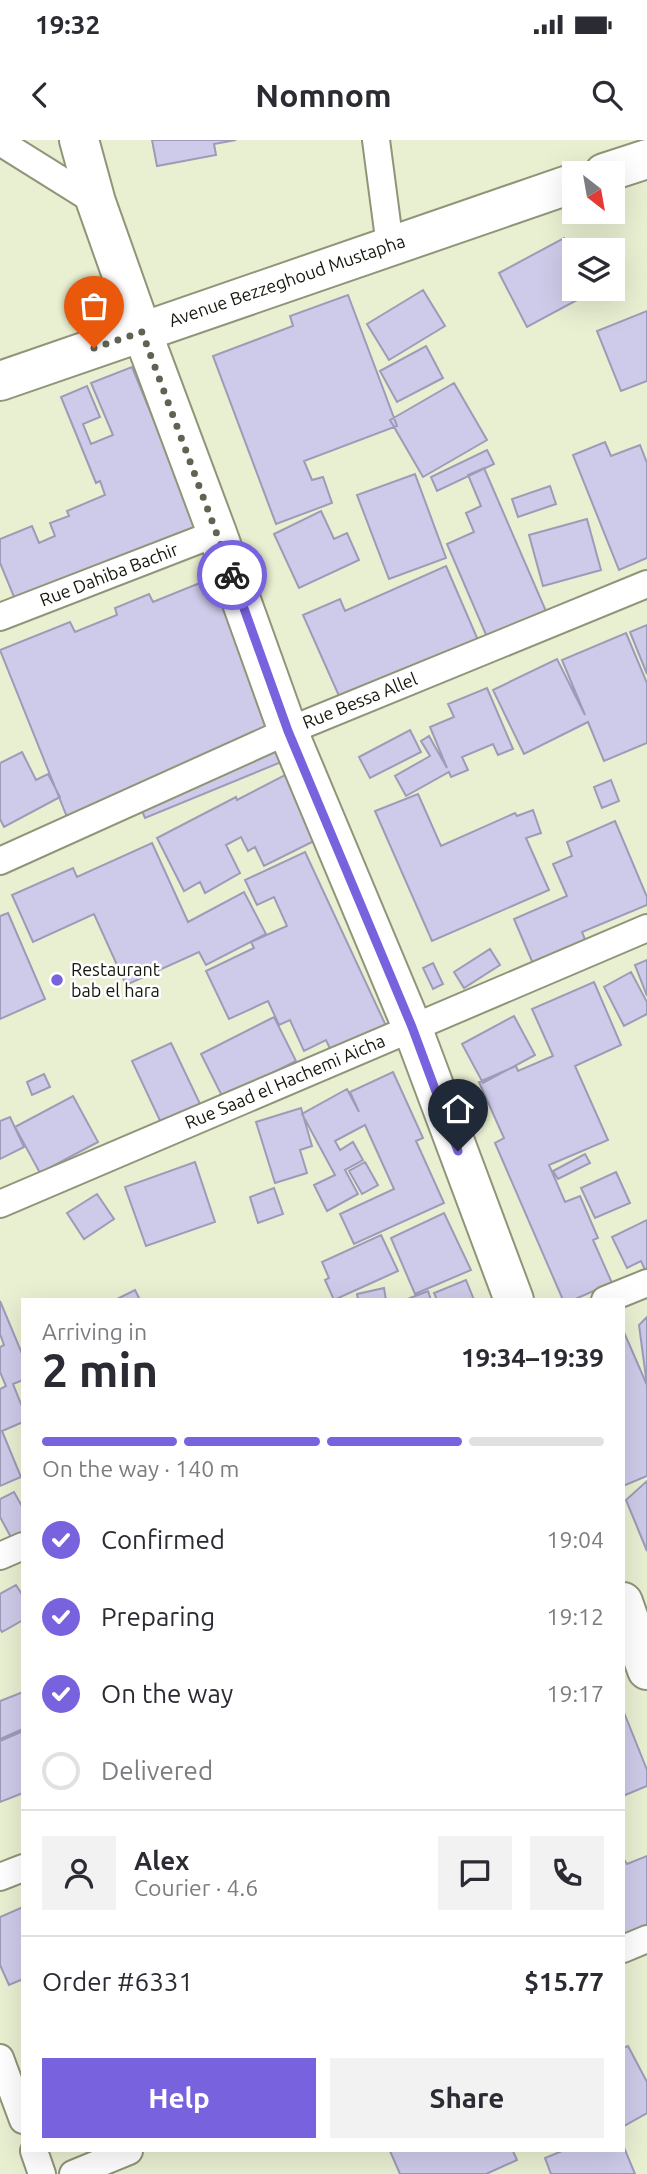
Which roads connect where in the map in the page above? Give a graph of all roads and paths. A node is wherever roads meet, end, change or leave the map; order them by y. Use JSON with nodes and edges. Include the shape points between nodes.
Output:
{"nodes":[{"id":1,"x":79,"y":140,"type":"edge"},
{"id":2,"x":376,"y":140,"type":"edge"},
{"id":3,"x":0,"y":142,"type":"edge"},
{"id":4,"x":647,"y":159,"type":"edge"},
{"id":5,"x":625,"y":166,"type":"edge"},
{"id":6,"x":562,"y":187,"type":"edge"},
{"id":7,"x":96,"y":202,"type":"junction"},
{"id":8,"x":390,"y":246,"type":"junction"},
{"id":9,"x":142,"y":332,"type":"junction"},
{"id":10,"x":0,"y":382,"type":"edge"},
{"id":11,"x":217,"y":533,"type":"junction"},
{"id":12,"x":647,"y":583,"type":"edge"},
{"id":13,"x":0,"y":617,"type":"edge"},
{"id":14,"x":288,"y":731,"type":"junction"},
{"id":15,"x":0,"y":861,"type":"edge"},
{"id":16,"x":647,"y":928,"type":"edge"},
{"id":17,"x":412,"y":1027,"type":"junction"},
{"id":18,"x":0,"y":1204,"type":"edge"},
{"id":19,"x":647,"y":1283,"type":"edge"},
{"id":20,"x":513,"y":1298,"type":"edge"},
{"id":21,"x":610,"y":1298,"type":"edge"},
{"id":22,"x":21,"y":1547,"type":"edge"},
{"id":23,"x":0,"y":1556,"type":"edge"},
{"id":24,"x":631,"y":1615,"type":"edge"},
{"id":25,"x":647,"y":1670,"type":"edge"},
{"id":26,"x":21,"y":1869,"type":"edge"},
{"id":27,"x":0,"y":1877,"type":"edge"},
{"id":28,"x":647,"y":1939,"type":"edge"},
{"id":29,"x":625,"y":1947,"type":"edge"},
{"id":30,"x":0,"y":2058,"type":"edge"},
{"id":31,"x":21,"y":2115,"type":"edge"},
{"id":32,"x":34,"y":2152,"type":"edge"},
{"id":33,"x":127,"y":2152,"type":"edge"},
{"id":34,"x":42,"y":2174,"type":"edge"},
{"id":35,"x":73,"y":2174,"type":"edge"}],
"edges":[{"from":1,"to":7,"type":"main road"},
{"from":2,"to":8,"type":"street"},
{"from":3,"to":7,"type":"street"},
{"from":4,"to":5,"type":"main road"},
{"from":6,"to":8,"type":"main road","name":"Avenue Bezzeghoud Mustapha"},
{"from":7,"to":9,"type":"main road"},
{"from":8,"to":9,"type":"main road","name":"Avenue Bezzeghoud Mustapha"},
{"from":9,"to":10,"type":"main road","name":"Avenue Bezzeghoud Mustapha"},
{"from":9,"to":11,"type":"main road"},
{"from":11,"to":13,"type":"street","name":"Rue Dahiba Bachir"},
{"from":11,"to":14,"type":"main road"},
{"from":12,"to":14,"type":"street","name":"Rue Bessa Allel"},
{"from":14,"to":15,"type":"street","name":"Rue Bessa Allel"},
{"from":14,"to":17,"type":"main road"},
{"from":16,"to":17,"type":"street","name":"Rue Saad el Hachemi Aicha"},
{"from":17,"to":18,"type":"street","name":"Rue Saad el Hachemi Aicha"},
{"from":17,"to":20,"type":"main road"},
{"from":19,"to":21,"type":"street"},
{"from":22,"to":23,"type":"street"},
{"from":24,"to":25,"type":"main road"},
{"from":26,"to":27,"type":"street"},
{"from":28,"to":29,"type":"street"},
{"from":30,"to":31,"type":"street"},
{"from":32,"to":34,"type":"street"},
{"from":33,"to":35,"type":"street"}]}
